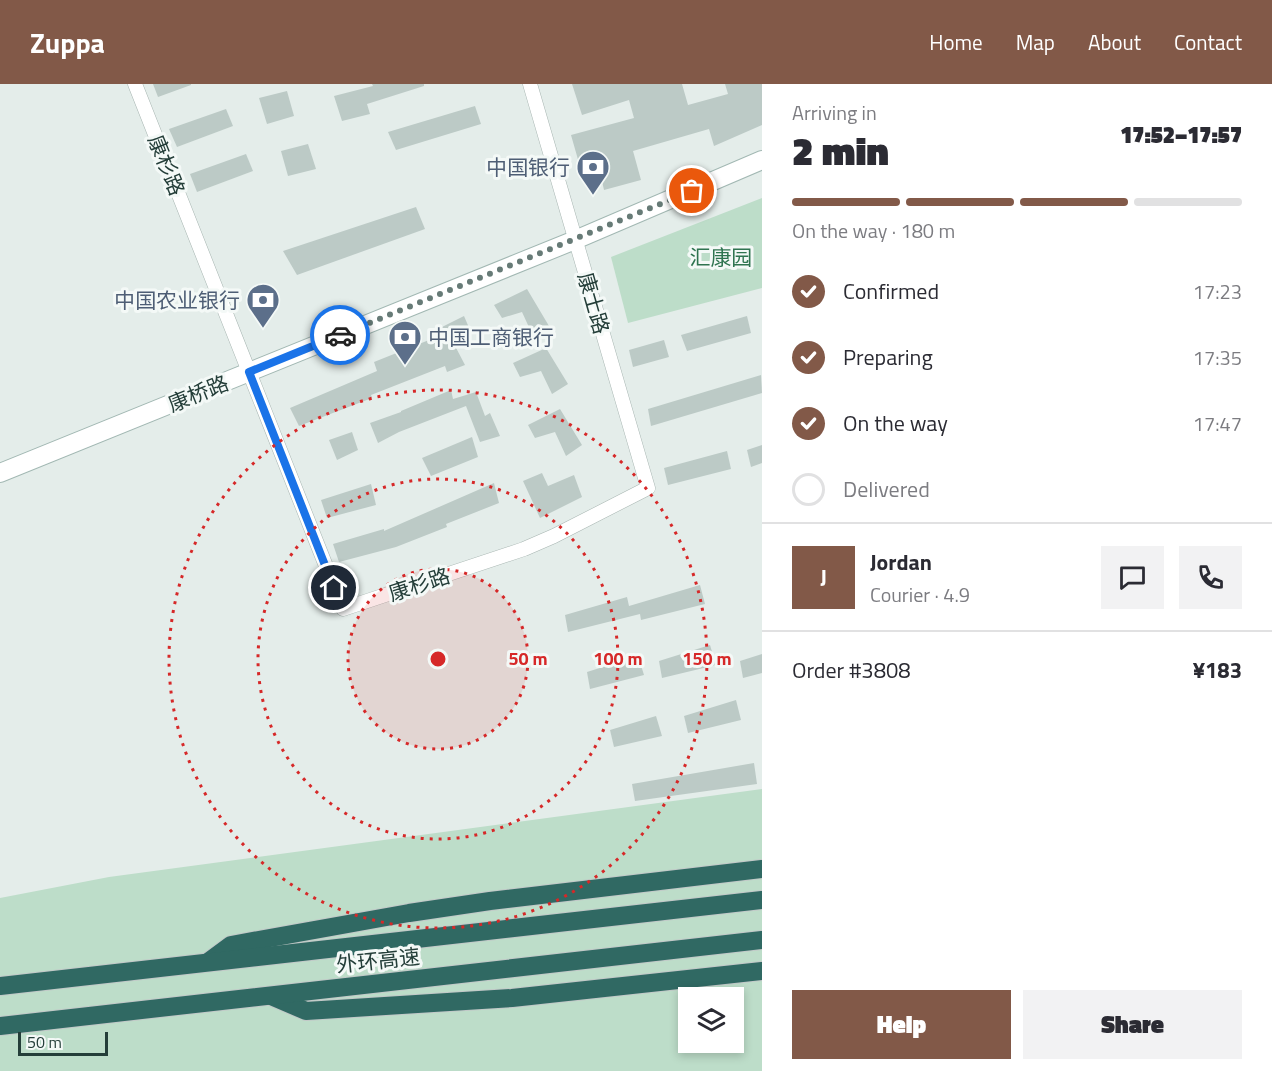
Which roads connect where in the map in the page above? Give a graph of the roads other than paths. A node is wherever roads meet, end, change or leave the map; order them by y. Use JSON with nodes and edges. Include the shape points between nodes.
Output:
{"nodes":[{"id":1,"x":135,"y":84,"type":"edge"},
{"id":2,"x":530,"y":84,"type":"edge"},
{"id":3,"x":762,"y":160,"type":"edge"},
{"id":4,"x":575,"y":240,"type":"junction"},
{"id":5,"x":249,"y":372,"type":"junction"},
{"id":6,"x":0,"y":473,"type":"edge"},
{"id":7,"x":648,"y":488,"type":"joint"},
{"id":8,"x":762,"y":869,"type":"edge"},
{"id":9,"x":762,"y":900,"type":"edge"},
{"id":10,"x":762,"y":940,"type":"edge"},
{"id":11,"x":206,"y":963,"type":"junction"},
{"id":12,"x":762,"y":970,"type":"edge"},
{"id":13,"x":0,"y":986,"type":"edge"},
{"id":14,"x":269,"y":995,"type":"junction"},
{"id":15,"x":0,"y":1026,"type":"edge"}],
"edges":[{"from":1,"to":5,"type":"street","name":"康杉路"},
{"from":2,"to":4,"type":"street","name":"康士路"},
{"from":3,"to":4,"type":"main road","name":"康桥路"},
{"from":4,"to":5,"type":"main road","name":"康桥路"},
{"from":4,"to":7,"type":"street","name":"康士路"},
{"from":5,"to":6,"type":"main road","name":"康桥路"},
{"from":5,"to":7,"type":"street","name":"康杉路","via":[[343,609],[524,549]]},
{"from":8,"to":11,"type":"highway","via":[[409,913],[231,945]]},
{"from":9,"to":11,"type":"highway","name":"外环高速"},
{"from":10,"to":14,"type":"highway","name":"外环高速"},
{"from":11,"to":13,"type":"highway","name":"外环高速"},
{"from":12,"to":14,"type":"highway","via":[[513,998],[306,1011]]},
{"from":14,"to":15,"type":"highway","name":"外环高速"}]}
